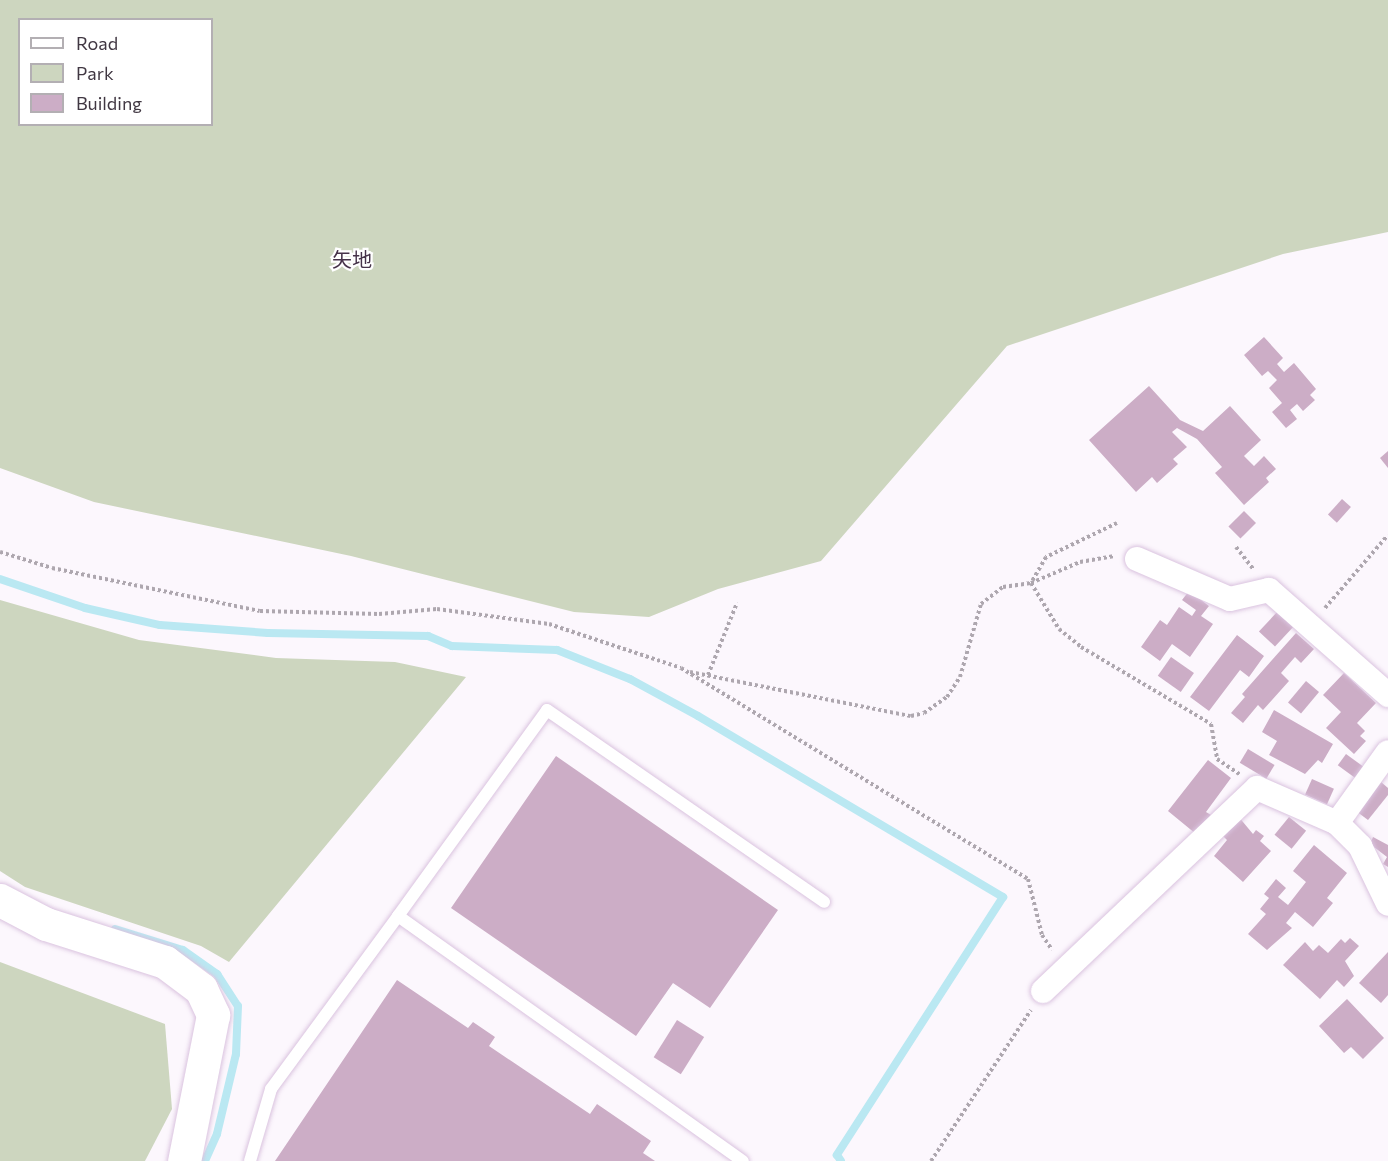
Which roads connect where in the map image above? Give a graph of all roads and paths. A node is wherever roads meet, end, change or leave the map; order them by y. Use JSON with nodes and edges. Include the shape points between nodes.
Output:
{"nodes":[{"id":1,"x":1117,"y":523,"type":"dead end"},
{"id":2,"x":1388,"y":535,"type":"edge"},
{"id":3,"x":0,"y":552,"type":"edge"},
{"id":4,"x":1137,"y":559,"type":"joint"},
{"id":5,"x":1031,"y":583,"type":"junction"},
{"id":6,"x":737,"y":603,"type":"dead end"},
{"id":7,"x":1308,"y":626,"type":"junction"},
{"id":8,"x":686,"y":671,"type":"junction"},
{"id":9,"x":708,"y":675,"type":"junction"},
{"id":10,"x":1388,"y":695,"type":"edge"},
{"id":11,"x":1388,"y":752,"type":"edge"},
{"id":12,"x":1257,"y":788,"type":"junction"},
{"id":13,"x":1337,"y":823,"type":"junction"},
{"id":14,"x":0,"y":900,"type":"edge"},
{"id":15,"x":824,"y":902,"type":"dead end"},
{"id":16,"x":1388,"y":904,"type":"edge"},
{"id":17,"x":398,"y":916,"type":"junction"},
{"id":18,"x":1043,"y":991,"type":"junction"},
{"id":19,"x":184,"y":1161,"type":"edge"},
{"id":20,"x":250,"y":1161,"type":"edge"},
{"id":21,"x":743,"y":1161,"type":"edge"},
{"id":22,"x":931,"y":1161,"type":"edge"}],
"edges":[{"from":1,"to":5,"type":"path","via":[[1046,557]]},
{"from":2,"to":7,"type":"path"},
{"from":3,"to":8,"type":"path","via":[[52,568],[260,611],[378,614],[437,609],[549,624]]},
{"from":4,"to":5,"type":"path","via":[[1121,554],[1080,562]]},
{"from":4,"to":7,"type":"street","via":[[1230,599],[1269,590]]},
{"from":5,"to":9,"type":"path","via":[[1002,587],[981,604],[960,677],[947,697],[911,717]]},
{"from":5,"to":12,"type":"path","via":[[1059,629],[1081,647],[1211,724],[1217,759]]},
{"from":6,"to":9,"type":"path"},
{"from":7,"to":10,"type":"street"},
{"from":8,"to":9,"type":"path"},
{"from":8,"to":18,"type":"path","via":[[1028,879],[1042,934],[1058,959]]},
{"from":11,"to":13,"type":"street"},
{"from":12,"to":13,"type":"street"},
{"from":12,"to":18,"type":"street"},
{"from":13,"to":16,"type":"street","via":[[1360,846]]},
{"from":14,"to":19,"type":"street","via":[[46,924],[165,962],[201,989],[213,1015]]},
{"from":15,"to":17,"type":"lane","via":[[547,710]]},
{"from":17,"to":20,"type":"lane","via":[[271,1089]]},
{"from":17,"to":21,"type":"lane"},
{"from":18,"to":22,"type":"path"}]}
